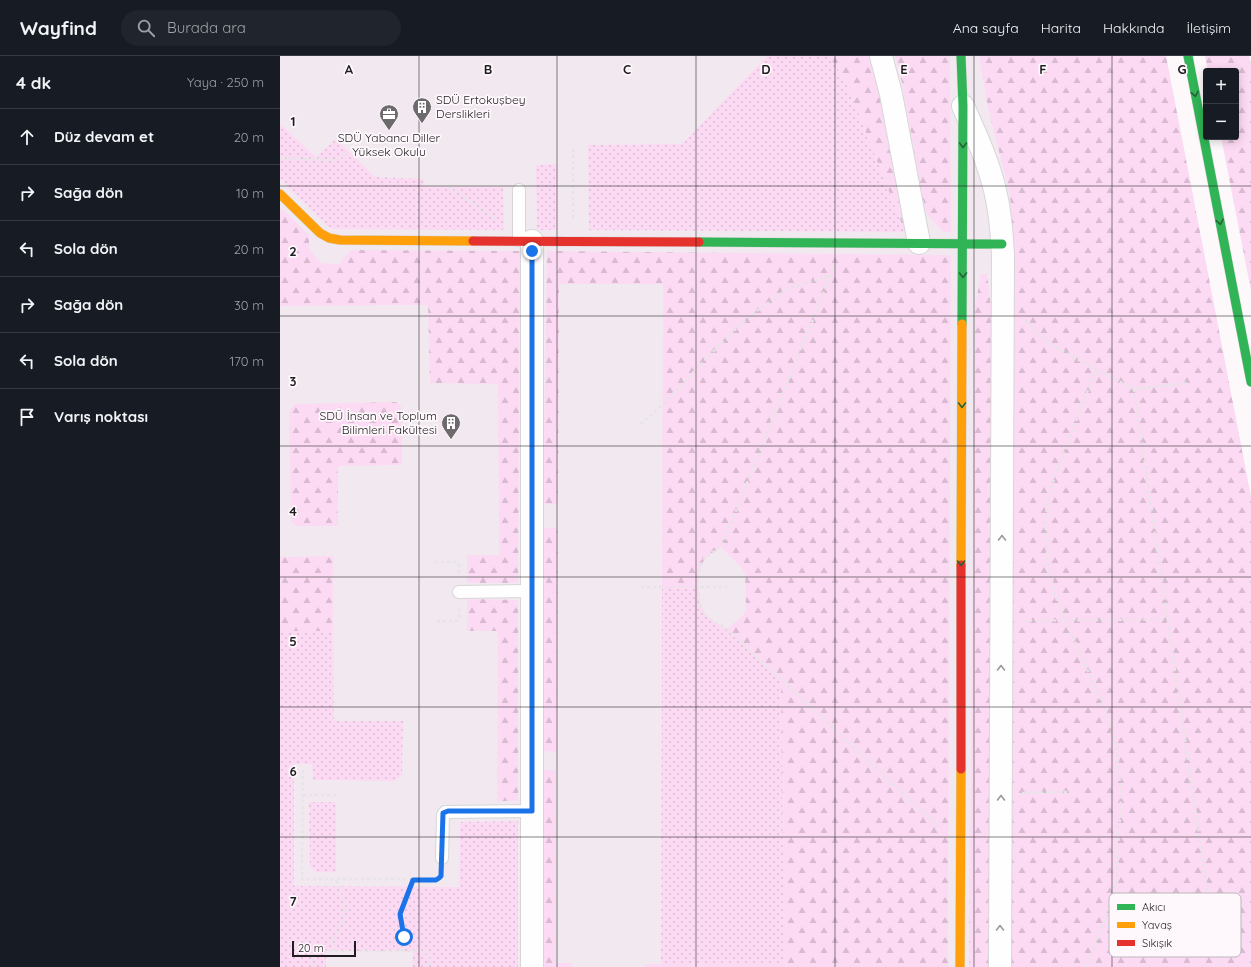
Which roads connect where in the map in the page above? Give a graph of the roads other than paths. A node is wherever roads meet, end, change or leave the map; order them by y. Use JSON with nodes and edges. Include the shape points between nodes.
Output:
{"nodes":[{"id":1,"x":880,"y":56,"type":"edge"},
{"id":2,"x":961,"y":56,"type":"edge"},
{"id":3,"x":1188,"y":56,"type":"edge"},
{"id":4,"x":963,"y":106,"type":"junction"},
{"id":5,"x":519,"y":190,"type":"dead end"},
{"id":6,"x":280,"y":194,"type":"edge"},
{"id":7,"x":524,"y":239,"type":"junction"},
{"id":8,"x":919,"y":243,"type":"junction"},
{"id":9,"x":963,"y":244,"type":"junction"},
{"id":10,"x":1002,"y":244,"type":"junction"},
{"id":11,"x":1251,"y":382,"type":"edge"},
{"id":12,"x":532,"y":591,"type":"junction"},
{"id":13,"x":459,"y":592,"type":"dead end"},
{"id":14,"x":532,"y":811,"type":"junction"},
{"id":15,"x":442,"y":858,"type":"road end"},
{"id":16,"x":532,"y":967,"type":"edge"},
{"id":17,"x":960,"y":967,"type":"edge"},
{"id":18,"x":1000,"y":967,"type":"edge"}],
"edges":[{"from":1,"to":8,"type":"street","via":[[891,94]]},
{"from":2,"to":4,"type":"main road"},
{"from":3,"to":11,"type":"main road","one_way":true},
{"from":4,"to":9,"type":"main road","one_way":true},
{"from":4,"to":10,"type":"street","via":[[988,166],[995,190]]},
{"from":5,"to":7,"type":"lane"},
{"from":6,"to":7,"type":"main road","via":[[320,233],[334,239]]},
{"from":7,"to":8,"type":"main road"},
{"from":7,"to":12,"type":"street"},
{"from":8,"to":9,"type":"main road"},
{"from":9,"to":10,"type":"main road"},
{"from":9,"to":17,"type":"main road","one_way":true},
{"from":18,"to":10,"type":"street","one_way":true},
{"from":12,"to":13,"type":"lane"},
{"from":12,"to":14,"type":"street"},
{"from":14,"to":15,"type":"lane","via":[[445,812]]},
{"from":14,"to":16,"type":"street"}]}
